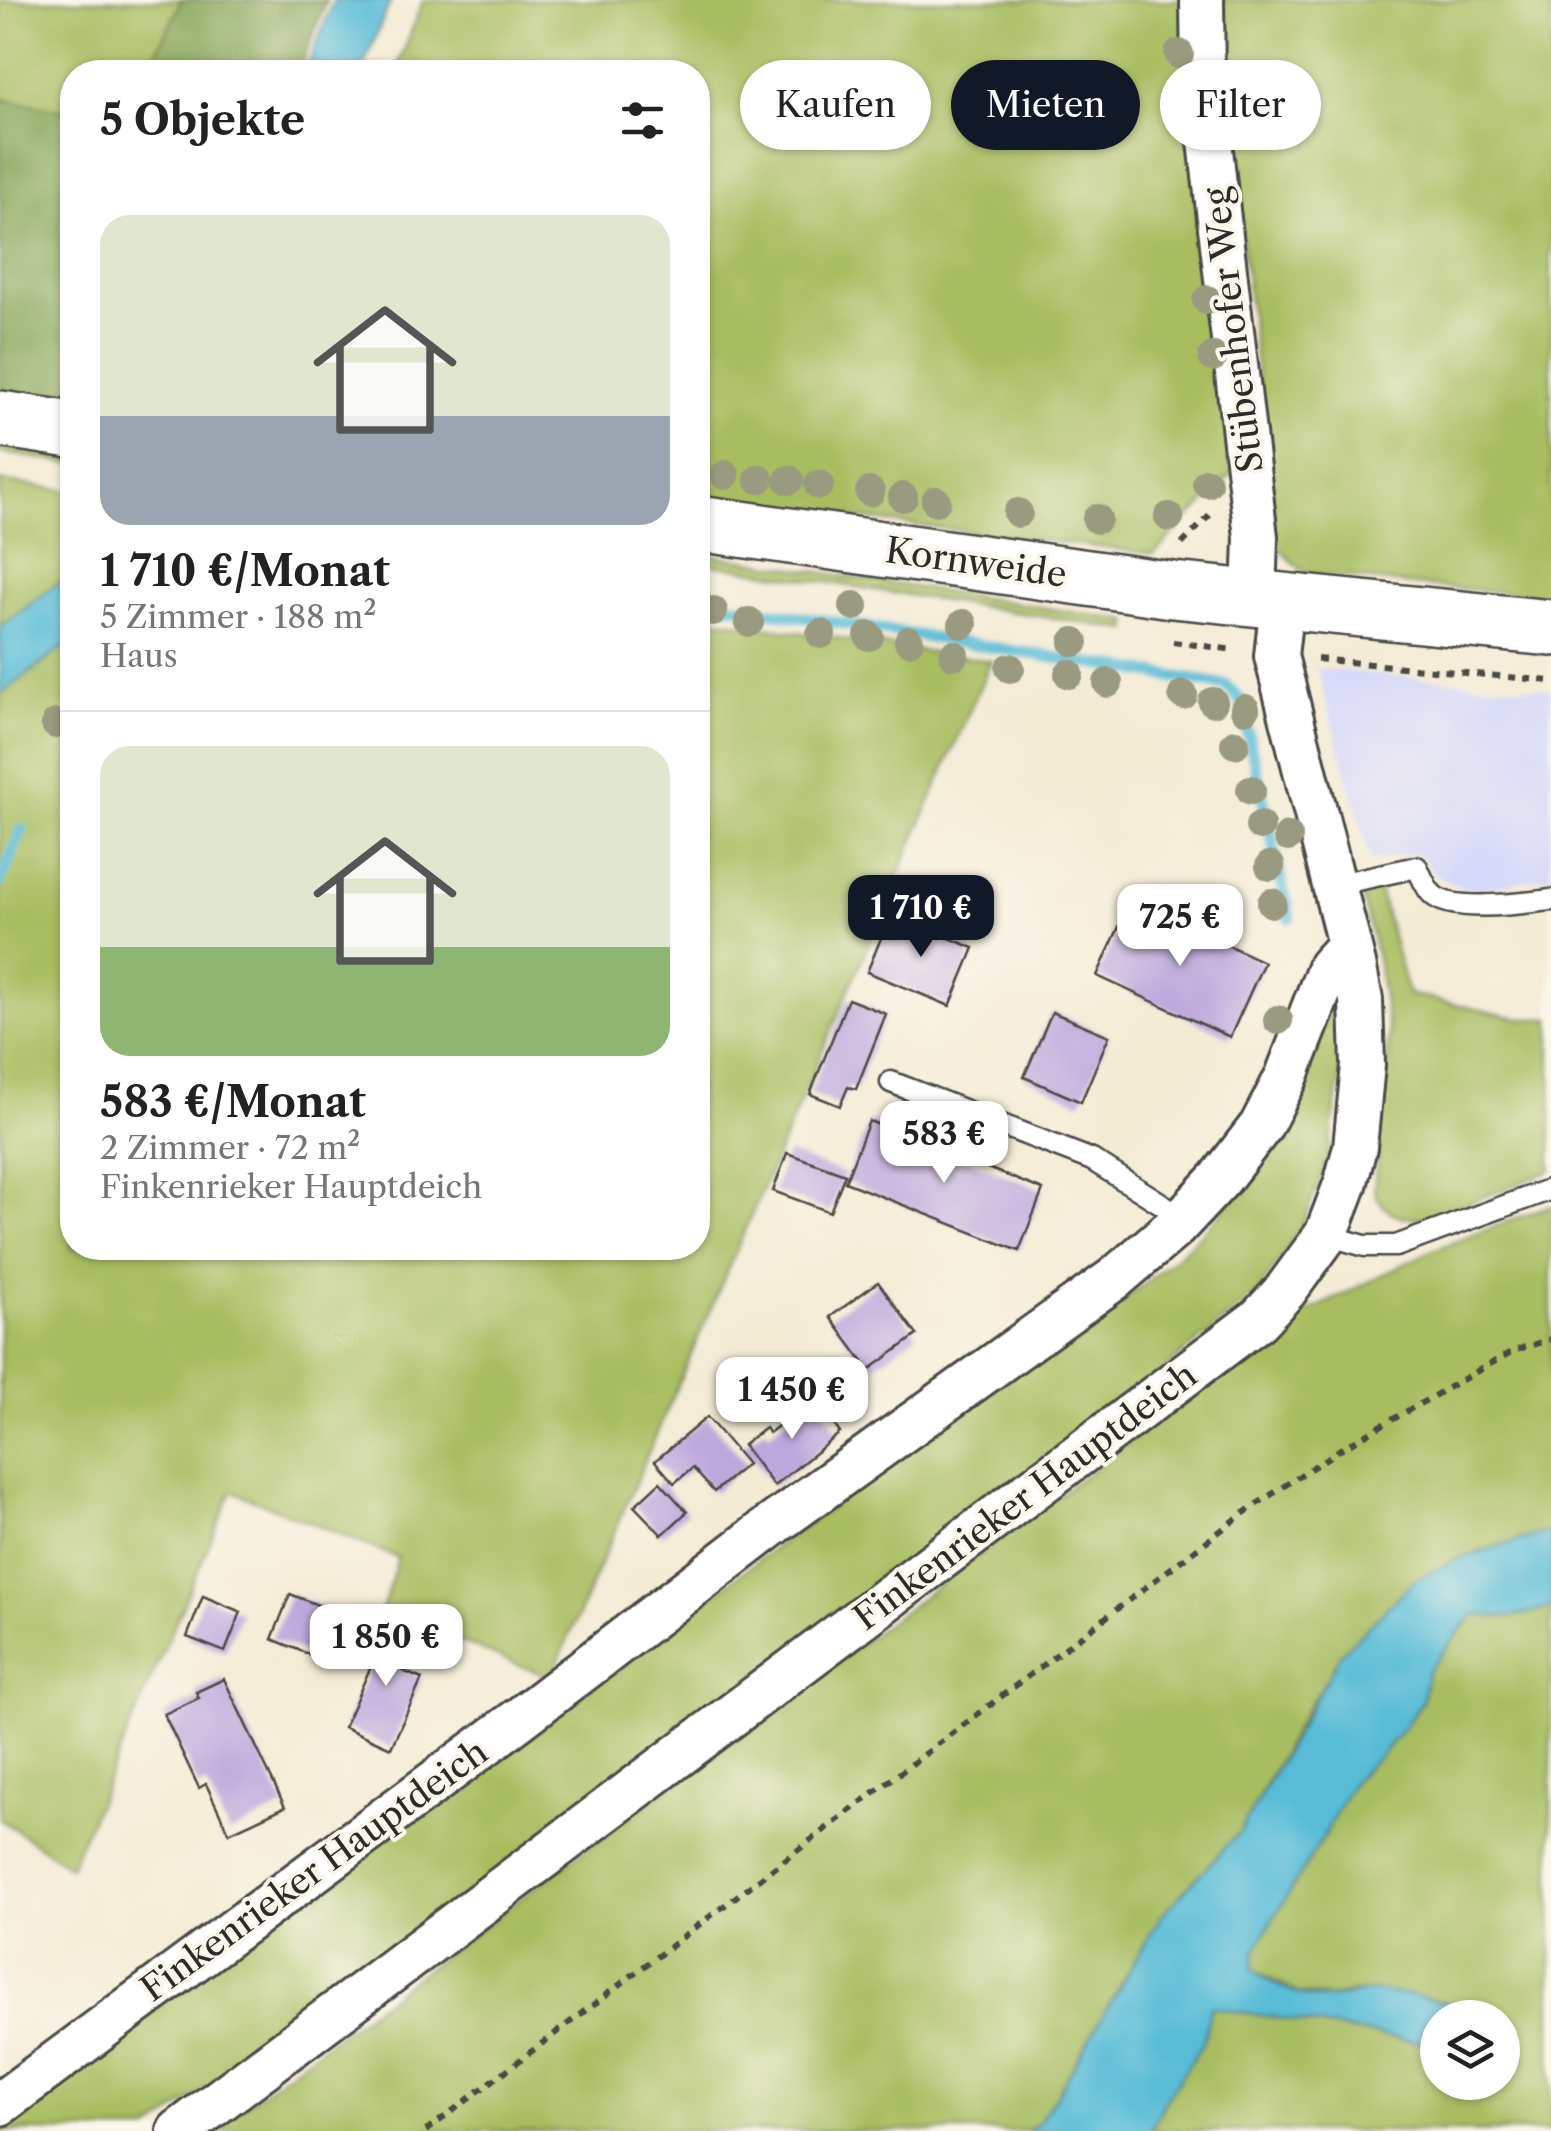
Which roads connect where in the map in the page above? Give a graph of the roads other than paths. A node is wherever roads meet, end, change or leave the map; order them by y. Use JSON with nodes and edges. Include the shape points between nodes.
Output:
{"nodes":[{"id":1,"x":1202,"y":0,"type":"edge"},
{"id":2,"x":0,"y":419,"type":"edge"},
{"id":3,"x":60,"y":428,"type":"edge"},
{"id":4,"x":710,"y":525,"type":"edge"},
{"id":5,"x":1268,"y":601,"type":"junction"},
{"id":6,"x":1551,"y":628,"type":"edge"},
{"id":7,"x":1334,"y":885,"type":"junction"},
{"id":8,"x":1551,"y":900,"type":"edge"},
{"id":9,"x":1349,"y":945,"type":"junction"},
{"id":10,"x":891,"y":1082,"type":"dead end"},
{"id":11,"x":1551,"y":1188,"type":"edge"},
{"id":12,"x":1184,"y":1218,"type":"junction"},
{"id":13,"x":1326,"y":1234,"type":"junction"},
{"id":14,"x":0,"y":2104,"type":"edge"},
{"id":15,"x":179,"y":2131,"type":"edge"}],
"edges":[{"from":1,"to":5,"type":"street","name":"Stübenhofer Weg","via":[[1204,80]]},
{"from":2,"to":3,"type":"main road"},
{"from":4,"to":5,"type":"main road","name":"Kornweide"},
{"from":5,"to":6,"type":"main road","name":"Kornweide"},
{"from":5,"to":7,"type":"street","name":"Finkenrieker Hauptdeich"},
{"from":7,"to":8,"type":"lane","via":[[1416,867],[1433,895],[1452,903]]},
{"from":7,"to":9,"type":"street","name":"Finkenrieker Hauptdeich"},
{"from":9,"to":12,"type":"street","name":"Finkenrieker Hauptdeich","via":[[1330,968],[1260,1126]]},
{"from":9,"to":13,"type":"street","name":"Finkenrieker Hauptdeich","via":[[1362,1016],[1361,1100],[1345,1185]]},
{"from":10,"to":12,"type":"lane","via":[[1092,1160]]},
{"from":11,"to":13,"type":"lane","via":[[1396,1246],[1365,1246]]},
{"from":12,"to":14,"type":"street","name":"Finkenrieker Hauptdeich","via":[[1114,1279],[775,1523]]},
{"from":13,"to":15,"type":"street","name":"Finkenrieker Hauptdeich","via":[[1258,1320]]}]}
